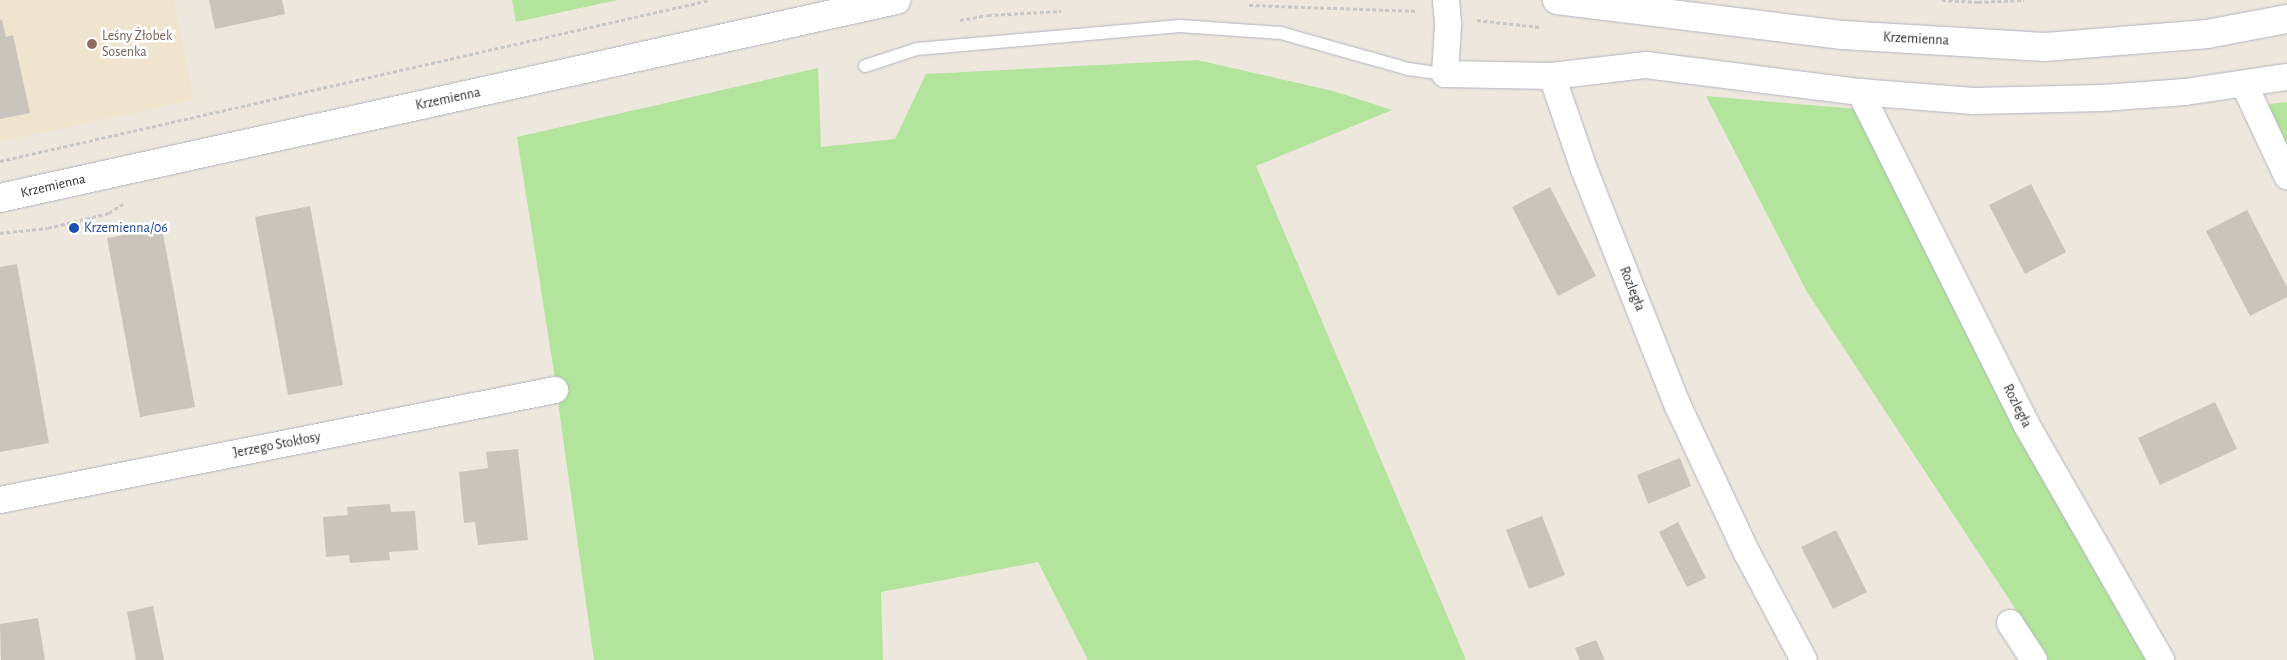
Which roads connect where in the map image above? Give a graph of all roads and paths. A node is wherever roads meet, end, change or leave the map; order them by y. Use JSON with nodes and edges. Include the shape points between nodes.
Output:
{"nodes":[{"id":1,"x":710,"y":0,"type":"edge"},
{"id":2,"x":896,"y":0,"type":"edge"},
{"id":3,"x":1557,"y":0,"type":"edge"},
{"id":4,"x":1942,"y":0,"type":"edge"},
{"id":5,"x":2024,"y":0,"type":"edge"},
{"id":6,"x":1240,"y":5,"type":"dead end"},
{"id":7,"x":1066,"y":10,"type":"dead end"},
{"id":8,"x":1447,"y":13,"type":"edge"},
{"id":9,"x":2283,"y":19,"type":"edge"},
{"id":10,"x":959,"y":20,"type":"dead end"},
{"id":11,"x":865,"y":66,"type":"dead end"},
{"id":12,"x":1445,"y":74,"type":"junction"},
{"id":13,"x":1552,"y":76,"type":"junction"},
{"id":14,"x":2287,"y":77,"type":"edge"},
{"id":15,"x":2244,"y":84,"type":"junction"},
{"id":16,"x":1860,"y":92,"type":"junction"},
{"id":17,"x":0,"y":161,"type":"edge"},
{"id":18,"x":2287,"y":176,"type":"edge"},
{"id":19,"x":0,"y":198,"type":"edge"},
{"id":20,"x":129,"y":200,"type":"dead end"},
{"id":21,"x":0,"y":233,"type":"edge"},
{"id":22,"x":554,"y":390,"type":"dead end"},
{"id":23,"x":0,"y":500,"type":"edge"},
{"id":24,"x":2010,"y":623,"type":"dead end"},
{"id":25,"x":1804,"y":660,"type":"edge"},
{"id":26,"x":2034,"y":660,"type":"edge"},
{"id":27,"x":2161,"y":660,"type":"edge"}],
"edges":[{"from":1,"to":17,"type":"path"},
{"from":2,"to":19,"type":"main road","name":"Krzemienna"},
{"from":3,"to":9,"type":"main road","name":"Krzemienna","via":[[1843,35],[2045,47],[2207,34]]},
{"from":4,"to":5,"type":"path"},
{"from":6,"to":8,"type":"path","via":[[1418,11],[1424,24]]},
{"from":7,"to":10,"type":"path"},
{"from":8,"to":12,"type":"street"},
{"from":11,"to":12,"type":"lane","via":[[917,48],[1180,26],[1281,33],[1408,69]]},
{"from":12,"to":13,"type":"street"},
{"from":13,"to":16,"type":"street","via":[[1646,65]]},
{"from":13,"to":25,"type":"street","name":"Rozległa","via":[[1584,168],[1678,406],[1747,553]]},
{"from":14,"to":15,"type":"street"},
{"from":15,"to":16,"type":"street","via":[[2103,98],[1974,101]]},
{"from":15,"to":18,"type":"street"},
{"from":16,"to":27,"type":"street","name":"Rozległa","via":[[2026,424]]},
{"from":20,"to":21,"type":"path","via":[[109,213],[48,228]]},
{"from":22,"to":23,"type":"street","name":"Jerzego Stokłosy"},
{"from":24,"to":26,"type":"street"}]}
